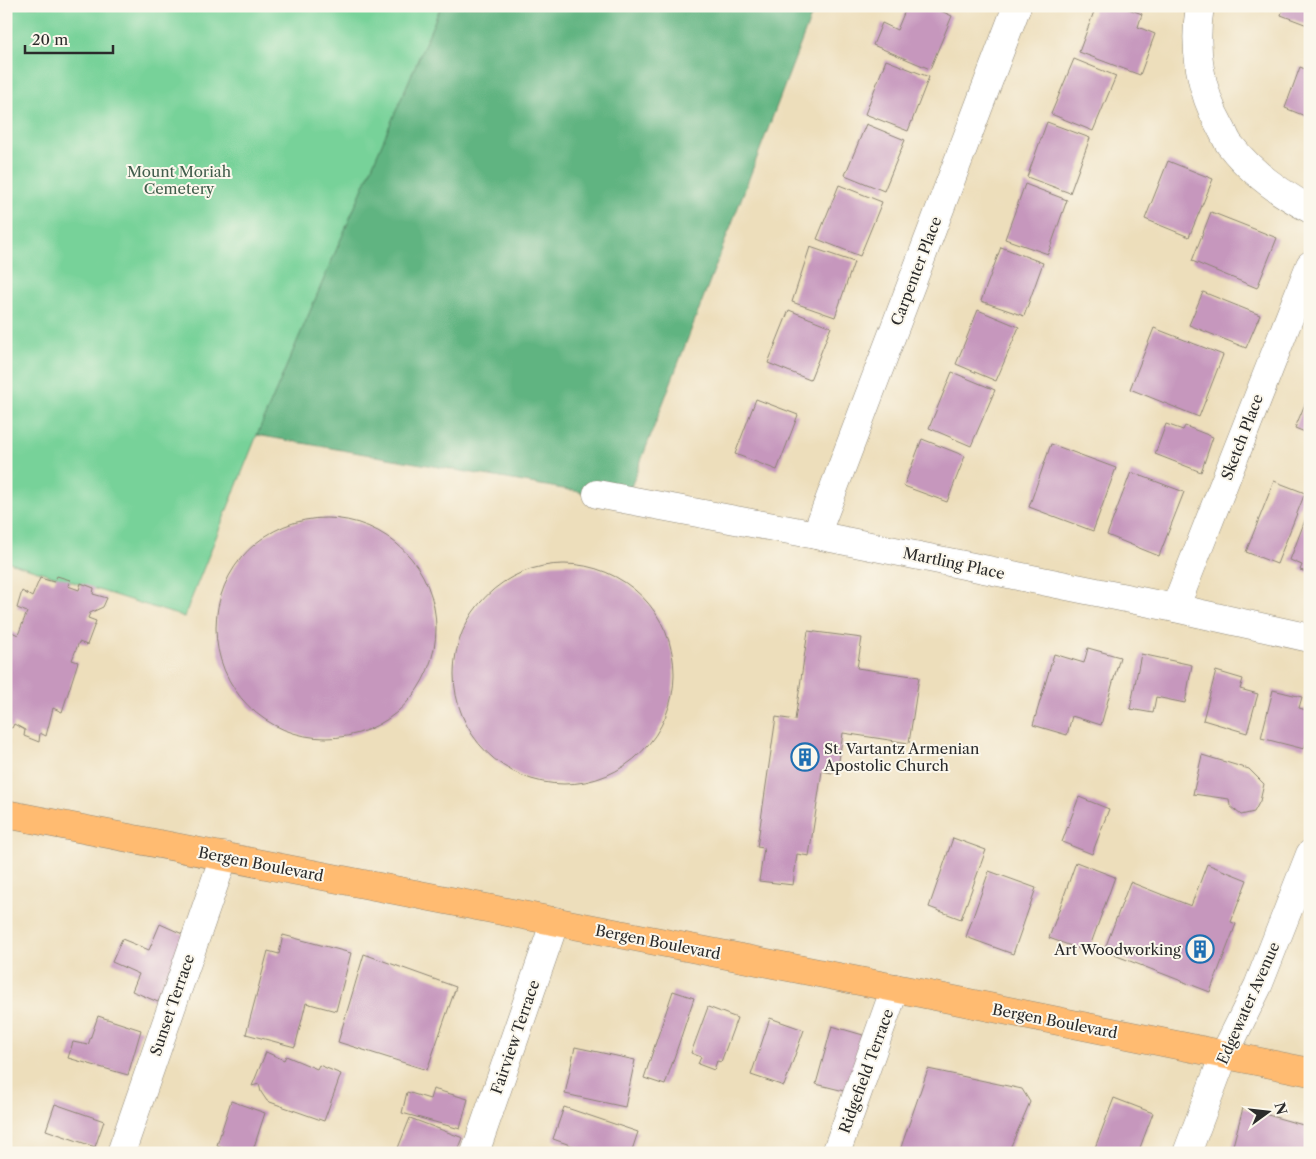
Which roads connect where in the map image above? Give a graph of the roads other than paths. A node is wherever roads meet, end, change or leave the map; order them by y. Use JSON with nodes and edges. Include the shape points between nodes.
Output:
{"nodes":[{"id":1,"x":1017,"y":6,"type":"edge"},
{"id":2,"x":1200,"y":6,"type":"edge"},
{"id":3,"x":1310,"y":209,"type":"edge"},
{"id":4,"x":1310,"y":265,"type":"edge"},
{"id":5,"x":598,"y":494,"type":"dead end"},
{"id":6,"x":816,"y":535,"type":"junction"},
{"id":7,"x":1175,"y":608,"type":"junction"},
{"id":8,"x":1310,"y":638,"type":"edge"},
{"id":9,"x":6,"y":814,"type":"edge"},
{"id":10,"x":1310,"y":854,"type":"edge"},
{"id":11,"x":224,"y":856,"type":"junction"},
{"id":12,"x":555,"y":921,"type":"junction"},
{"id":13,"x":895,"y":988,"type":"junction"},
{"id":14,"x":1224,"y":1055,"type":"junction"},
{"id":15,"x":1310,"y":1072,"type":"edge"},
{"id":16,"x":121,"y":1153,"type":"edge"},
{"id":17,"x":475,"y":1153,"type":"edge"},
{"id":18,"x":836,"y":1153,"type":"edge"},
{"id":19,"x":1187,"y":1153,"type":"edge"}],
"edges":[{"from":1,"to":6,"type":"street","name":"Carpenter Place"},
{"from":2,"to":3,"type":"street","via":[[1200,77],[1213,114],[1230,144],[1258,174]]},
{"from":4,"to":7,"type":"street","name":"Sketch Place"},
{"from":5,"to":6,"type":"street","name":"Martling Place"},
{"from":6,"to":7,"type":"street","name":"Martling Place"},
{"from":7,"to":8,"type":"street","name":"Martling Place"},
{"from":9,"to":11,"type":"main road","name":"Bergen Boulevard"},
{"from":10,"to":14,"type":"street","name":"Edgewater Avenue","via":[[1258,986]]},
{"from":11,"to":12,"type":"main road","name":"Bergen Boulevard"},
{"from":11,"to":16,"type":"street","name":"Sunset Terrace"},
{"from":12,"to":13,"type":"main road","name":"Bergen Boulevard"},
{"from":12,"to":17,"type":"street","name":"Fairview Terrace"},
{"from":13,"to":14,"type":"main road","name":"Bergen Boulevard"},
{"from":13,"to":18,"type":"street","name":"Ridgefield Terrace"},
{"from":14,"to":15,"type":"main road","name":"Bergen Boulevard"},
{"from":14,"to":19,"type":"street","name":"Edgewater Avenue"}]}
